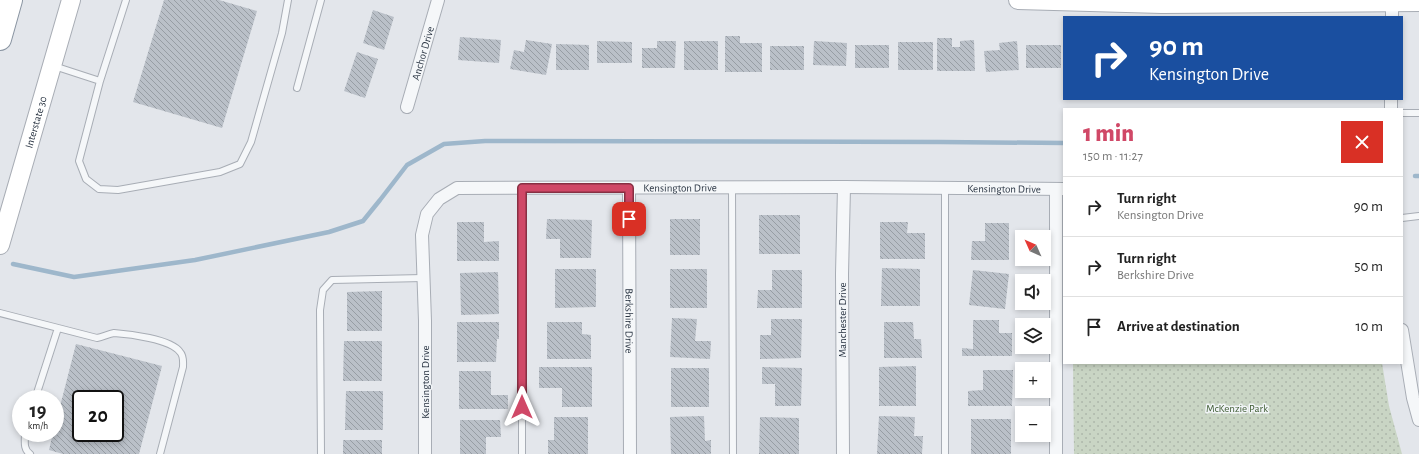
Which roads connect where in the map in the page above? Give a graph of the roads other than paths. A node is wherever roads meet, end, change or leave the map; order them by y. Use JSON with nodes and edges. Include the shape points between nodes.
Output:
{"nodes":[{"id":1,"x":11,"y":0,"type":"edge"},
{"id":2,"x":71,"y":0,"type":"edge"},
{"id":3,"x":126,"y":0,"type":"edge"},
{"id":4,"x":288,"y":0,"type":"edge"},
{"id":5,"x":321,"y":0,"type":"edge"},
{"id":6,"x":438,"y":0,"type":"edge"},
{"id":7,"x":1018,"y":0,"type":"edge"},
{"id":8,"x":1162,"y":2,"type":"edge"},
{"id":9,"x":1419,"y":2,"type":"edge"},
{"id":10,"x":1392,"y":6,"type":"edge"},
{"id":11,"x":0,"y":38,"type":"edge"},
{"id":12,"x":52,"y":66,"type":"junction"},
{"id":13,"x":100,"y":81,"type":"junction"},
{"id":14,"x":297,"y":88,"type":"dead end"},
{"id":15,"x":407,"y":107,"type":"dead end"},
{"id":16,"x":1403,"y":113,"type":"edge"},
{"id":17,"x":1419,"y":113,"type":"edge"},
{"id":18,"x":732,"y":187,"type":"junction"},
{"id":19,"x":844,"y":187,"type":"junction"},
{"id":20,"x":522,"y":188,"type":"junction"},
{"id":21,"x":629,"y":188,"type":"junction"},
{"id":22,"x":944,"y":188,"type":"junction"},
{"id":23,"x":1060,"y":190,"type":"edge"},
{"id":24,"x":1419,"y":216,"type":"edge"},
{"id":25,"x":1403,"y":218,"type":"edge"},
{"id":26,"x":0,"y":245,"type":"edge"},
{"id":27,"x":423,"y":278,"type":"junction"},
{"id":28,"x":0,"y":313,"type":"edge"},
{"id":29,"x":58,"y":328,"type":"junction"},
{"id":30,"x":1403,"y":336,"type":"edge"},
{"id":31,"x":38,"y":390,"type":"edge"},
{"id":32,"x":1419,"y":420,"type":"edge"},
{"id":33,"x":25,"y":442,"type":"edge"},
{"id":34,"x":30,"y":454,"type":"edge"},
{"id":35,"x":160,"y":454,"type":"edge"},
{"id":36,"x":321,"y":454,"type":"edge"},
{"id":37,"x":425,"y":454,"type":"edge"},
{"id":38,"x":522,"y":454,"type":"edge"},
{"id":39,"x":630,"y":454,"type":"edge"},
{"id":40,"x":733,"y":454,"type":"edge"},
{"id":41,"x":843,"y":454,"type":"edge"},
{"id":42,"x":945,"y":454,"type":"edge"},
{"id":43,"x":1056,"y":454,"type":"edge"}],
"edges":[{"from":1,"to":11,"type":"highway"},
{"from":2,"to":12,"type":"street","name":"Interstate 30"},
{"from":3,"to":13,"type":"lane"},
{"from":4,"to":13,"type":"lane","via":[[282,33],[251,142],[240,164],[220,172],[118,190],[99,189],[86,179],[79,161]]},
{"from":5,"to":14,"type":"lane"},
{"from":6,"to":15,"type":"street","name":"Anchor Drive"},
{"from":7,"to":8,"type":"street"},
{"from":8,"to":10,"type":"street"},
{"from":9,"to":10,"type":"street"},
{"from":12,"to":13,"type":"lane"},
{"from":12,"to":26,"type":"street","name":"Interstate 30"},
{"from":16,"to":17,"type":"lane"},
{"from":18,"to":19,"type":"street","name":"Kensington Drive"},
{"from":18,"to":21,"type":"street","name":"Kensington Drive"},
{"from":18,"to":40,"type":"lane"},
{"from":19,"to":22,"type":"street","name":"Kensington Drive"},
{"from":19,"to":41,"type":"street","name":"Manchester Drive"},
{"from":20,"to":21,"type":"street","name":"Kensington Drive"},
{"from":20,"to":27,"type":"street","name":"Kensington Drive","via":[[457,188],[439,198],[427,214],[422,235]]},
{"from":20,"to":38,"type":"lane"},
{"from":21,"to":39,"type":"street","name":"Berkshire Drive"},
{"from":22,"to":23,"type":"street","name":"Kensington Drive"},
{"from":22,"to":42,"type":"lane"},
{"from":23,"to":43,"type":"street"},
{"from":24,"to":25,"type":"lane"},
{"from":27,"to":36,"type":"lane","via":[[332,280],[323,290],[320,310]]},
{"from":27,"to":37,"type":"street","name":"Kensington Drive"},
{"from":28,"to":29,"type":"lane"},
{"from":29,"to":31,"type":"lane"},
{"from":29,"to":35,"type":"lane","via":[[97,338],[114,333],[142,336],[172,345],[180,351],[183,367]]},
{"from":30,"to":32,"type":"street"},
{"from":33,"to":34,"type":"lane","via":[[26,451]]}]}
